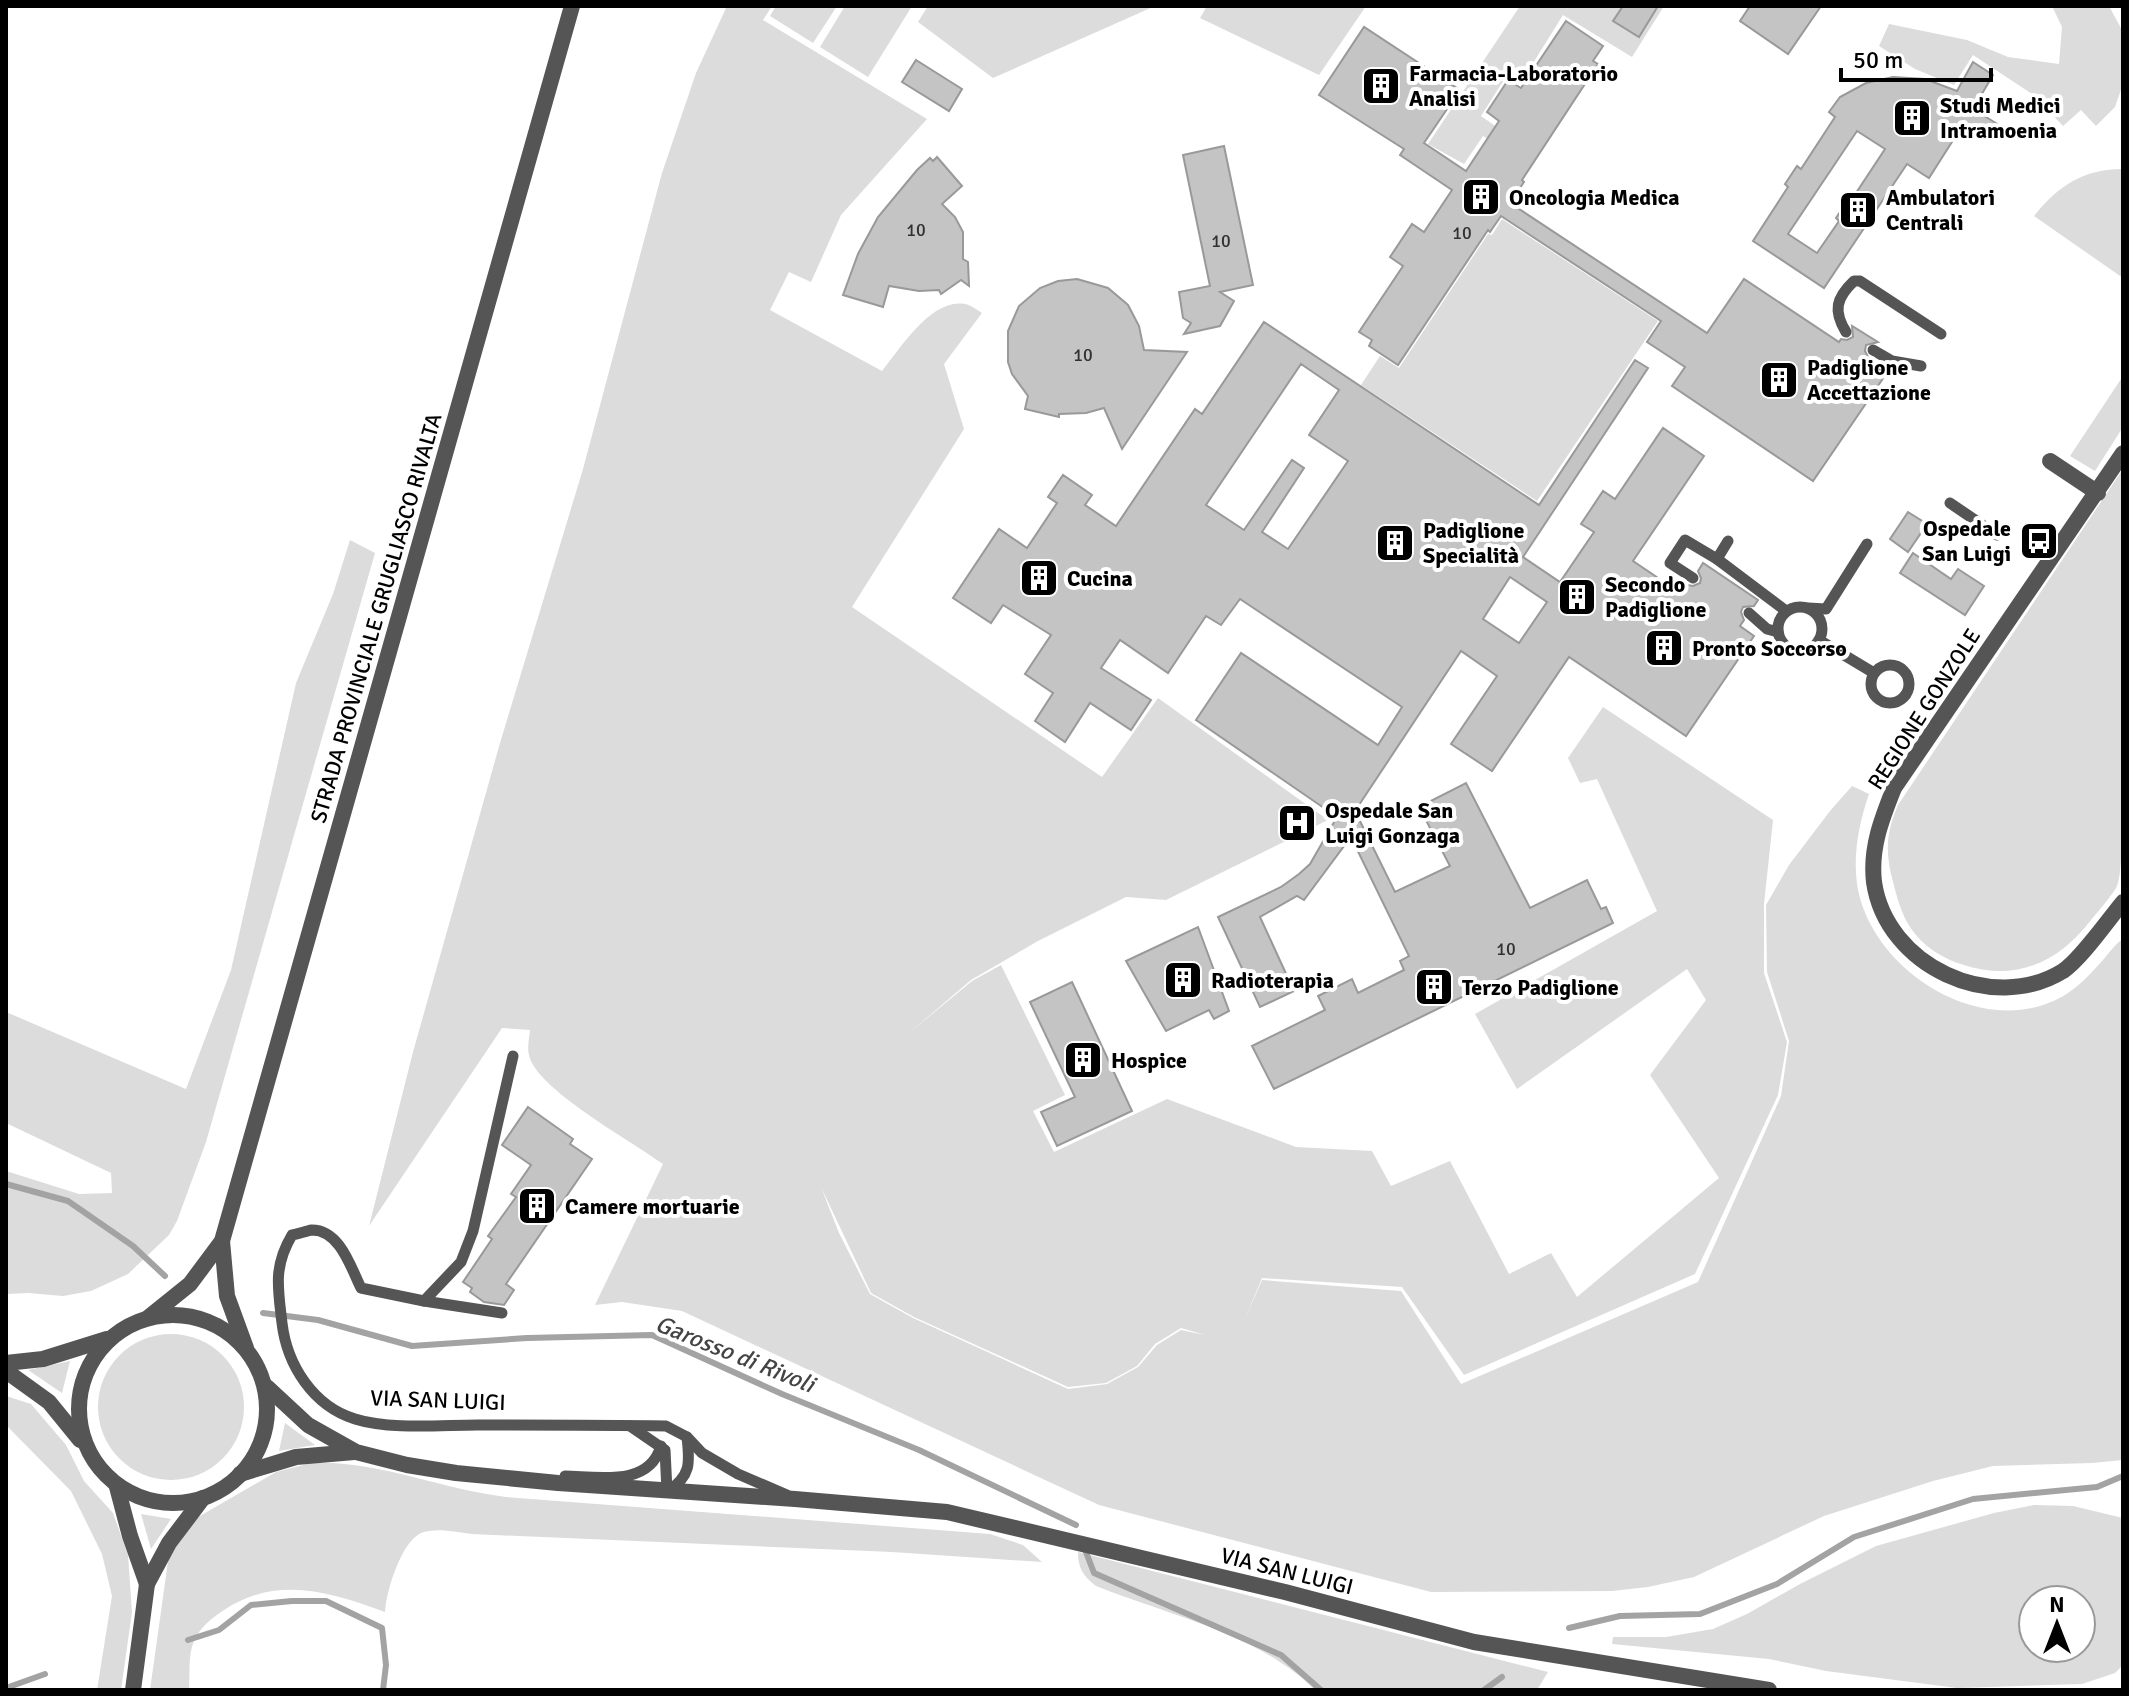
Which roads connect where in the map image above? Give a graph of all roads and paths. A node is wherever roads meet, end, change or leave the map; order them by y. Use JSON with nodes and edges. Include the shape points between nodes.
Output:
{"nodes":[{"id":1,"x":572,"y":6,"type":"edge"},
{"id":2,"x":1846,"y":332,"type":"dead end"},
{"id":3,"x":1941,"y":334,"type":"dead end"},
{"id":4,"x":1873,"y":350,"type":"dead end"},
{"id":5,"x":1921,"y":366,"type":"dead end"},
{"id":6,"x":2123,"y":453,"type":"edge"},
{"id":7,"x":2050,"y":461,"type":"dead end"},
{"id":8,"x":2098,"y":493,"type":"junction"},
{"id":9,"x":1950,"y":503,"type":"dead end"},
{"id":10,"x":1997,"y":535,"type":"dead end"},
{"id":11,"x":1728,"y":541,"type":"dead end"},
{"id":12,"x":1867,"y":544,"type":"dead end"},
{"id":13,"x":1717,"y":559,"type":"junction"},
{"id":14,"x":1693,"y":578,"type":"dead end"},
{"id":15,"x":1808,"y":608,"type":"junction"},
{"id":16,"x":1786,"y":611,"type":"junction"},
{"id":17,"x":1749,"y":613,"type":"dead end"},
{"id":18,"x":1778,"y":632,"type":"junction"},
{"id":19,"x":1819,"y":640,"type":"junction"},
{"id":20,"x":1874,"y":673,"type":"dead end"},
{"id":21,"x":2123,"y":902,"type":"edge"},
{"id":22,"x":513,"y":1056,"type":"dead end"},
{"id":23,"x":222,"y":1241,"type":"junction"},
{"id":24,"x":424,"y":1301,"type":"junction"},
{"id":25,"x":502,"y":1313,"type":"dead end"},
{"id":26,"x":149,"y":1317,"type":"junction"},
{"id":27,"x":107,"y":1339,"type":"junction"},
{"id":28,"x":247,"y":1349,"type":"junction"},
{"id":29,"x":6,"y":1363,"type":"edge"},
{"id":30,"x":6,"y":1371,"type":"edge"},
{"id":31,"x":267,"y":1387,"type":"junction"},
{"id":32,"x":629,"y":1425,"type":"junction"},
{"id":33,"x":687,"y":1437,"type":"junction"},
{"id":34,"x":85,"y":1446,"type":"junction"},
{"id":35,"x":661,"y":1446,"type":"junction"},
{"id":36,"x":356,"y":1452,"type":"junction"},
{"id":37,"x":456,"y":1473,"type":"junction"},
{"id":38,"x":238,"y":1474,"type":"junction"},
{"id":39,"x":117,"y":1487,"type":"junction"},
{"id":40,"x":667,"y":1491,"type":"junction"},
{"id":41,"x":203,"y":1498,"type":"junction"},
{"id":42,"x":795,"y":1499,"type":"junction"},
{"id":43,"x":147,"y":1584,"type":"junction"},
{"id":44,"x":133,"y":1690,"type":"edge"},
{"id":45,"x":1769,"y":1690,"type":"edge"}],
"edges":[{"from":1,"to":23,"type":"street","name":"STRADA PROVINCIALE GRUGLIASCO RIVALTA"},
{"from":2,"to":3,"type":"lane","via":[[1836,306],[1844,290],[1860,281]]},
{"from":4,"to":5,"type":"lane","via":[[1892,361]]},
{"from":6,"to":8,"type":"street","name":"REGIONE GONZOLE"},
{"from":7,"to":8,"type":"street"},
{"from":8,"to":21,"type":"street","name":"REGIONE GONZOLE","via":[[1894,788],[1877,831],[1874,880],[1884,915],[1914,956],[1975,986],[1998,989],[2021,989],[2066,969]]},
{"from":9,"to":10,"type":"lane"},
{"from":11,"to":13,"type":"lane"},
{"from":12,"to":15,"type":"lane","via":[[1826,609]]},
{"from":13,"to":14,"type":"lane","via":[[1685,540],[1670,563]]},
{"from":13,"to":16,"type":"lane"},
{"from":15,"to":16,"type":"lane"},
{"from":15,"to":19,"type":"lane","via":[[1822,621]]},
{"from":16,"to":18,"type":"lane"},
{"from":17,"to":18,"type":"lane"},
{"from":18,"to":19,"type":"lane","via":[[1792,650],[1807,650]]},
{"from":19,"to":20,"type":"lane"},
{"from":22,"to":24,"type":"lane","via":[[473,1231],[461,1262]]},
{"from":23,"to":26,"type":"street","name":"STRADA PROVINCIALE GRUGLIASCO RIVALTA","via":[[190,1284]]},
{"from":23,"to":28,"type":"street","name":"STRADA PROVINCIALE GRUGLIASCO RIVALTA","via":[[227,1296]]},
{"from":24,"to":25,"type":"lane"},
{"from":24,"to":32,"type":"lane","name":"VIA SAN LUIGI","via":[[361,1288],[340,1247],[313,1230],[292,1235],[280,1255],[278,1284],[288,1356],[316,1395],[356,1420],[408,1426]]},
{"from":26,"to":27,"type":"street"},
{"from":26,"to":28,"type":"street","via":[[188,1316],[218,1325]]},
{"from":27,"to":29,"type":"street","via":[[43,1359]]},
{"from":27,"to":34,"type":"street","via":[[82,1384],[78,1418]]},
{"from":28,"to":31,"type":"street"},
{"from":30,"to":34,"type":"street","via":[[49,1402]]},
{"from":31,"to":36,"type":"street","name":"VIA SAN LUIGI","via":[[308,1425]]},
{"from":31,"to":38,"type":"street","via":[[264,1437]]},
{"from":32,"to":33,"type":"lane","name":"VIA SAN LUIGI","via":[[666,1426]]},
{"from":32,"to":35,"type":"lane"},
{"from":33,"to":40,"type":"lane","via":[[687,1471],[682,1482]]},
{"from":33,"to":42,"type":"lane","name":"VIA SAN LUIGI","via":[[702,1453],[738,1474]]},
{"from":34,"to":39,"type":"street"},
{"from":35,"to":37,"type":"lane","name":"VIA SAN LUIGI","via":[[653,1465],[642,1472],[611,1477]]},
{"from":35,"to":40,"type":"lane"},
{"from":36,"to":37,"type":"street","name":"VIA SAN LUIGI"},
{"from":36,"to":38,"type":"street","name":"VIA SAN LUIGI","via":[[296,1457]]},
{"from":37,"to":40,"type":"street","name":"VIA SAN LUIGI"},
{"from":38,"to":41,"type":"street"},
{"from":39,"to":41,"type":"street","via":[[149,1501]]},
{"from":39,"to":43,"type":"street"},
{"from":40,"to":42,"type":"street","name":"VIA SAN LUIGI"},
{"from":41,"to":43,"type":"street"},
{"from":42,"to":45,"type":"street","name":"VIA SAN LUIGI","via":[[947,1512],[1474,1642]]},
{"from":43,"to":44,"type":"street"}]}
